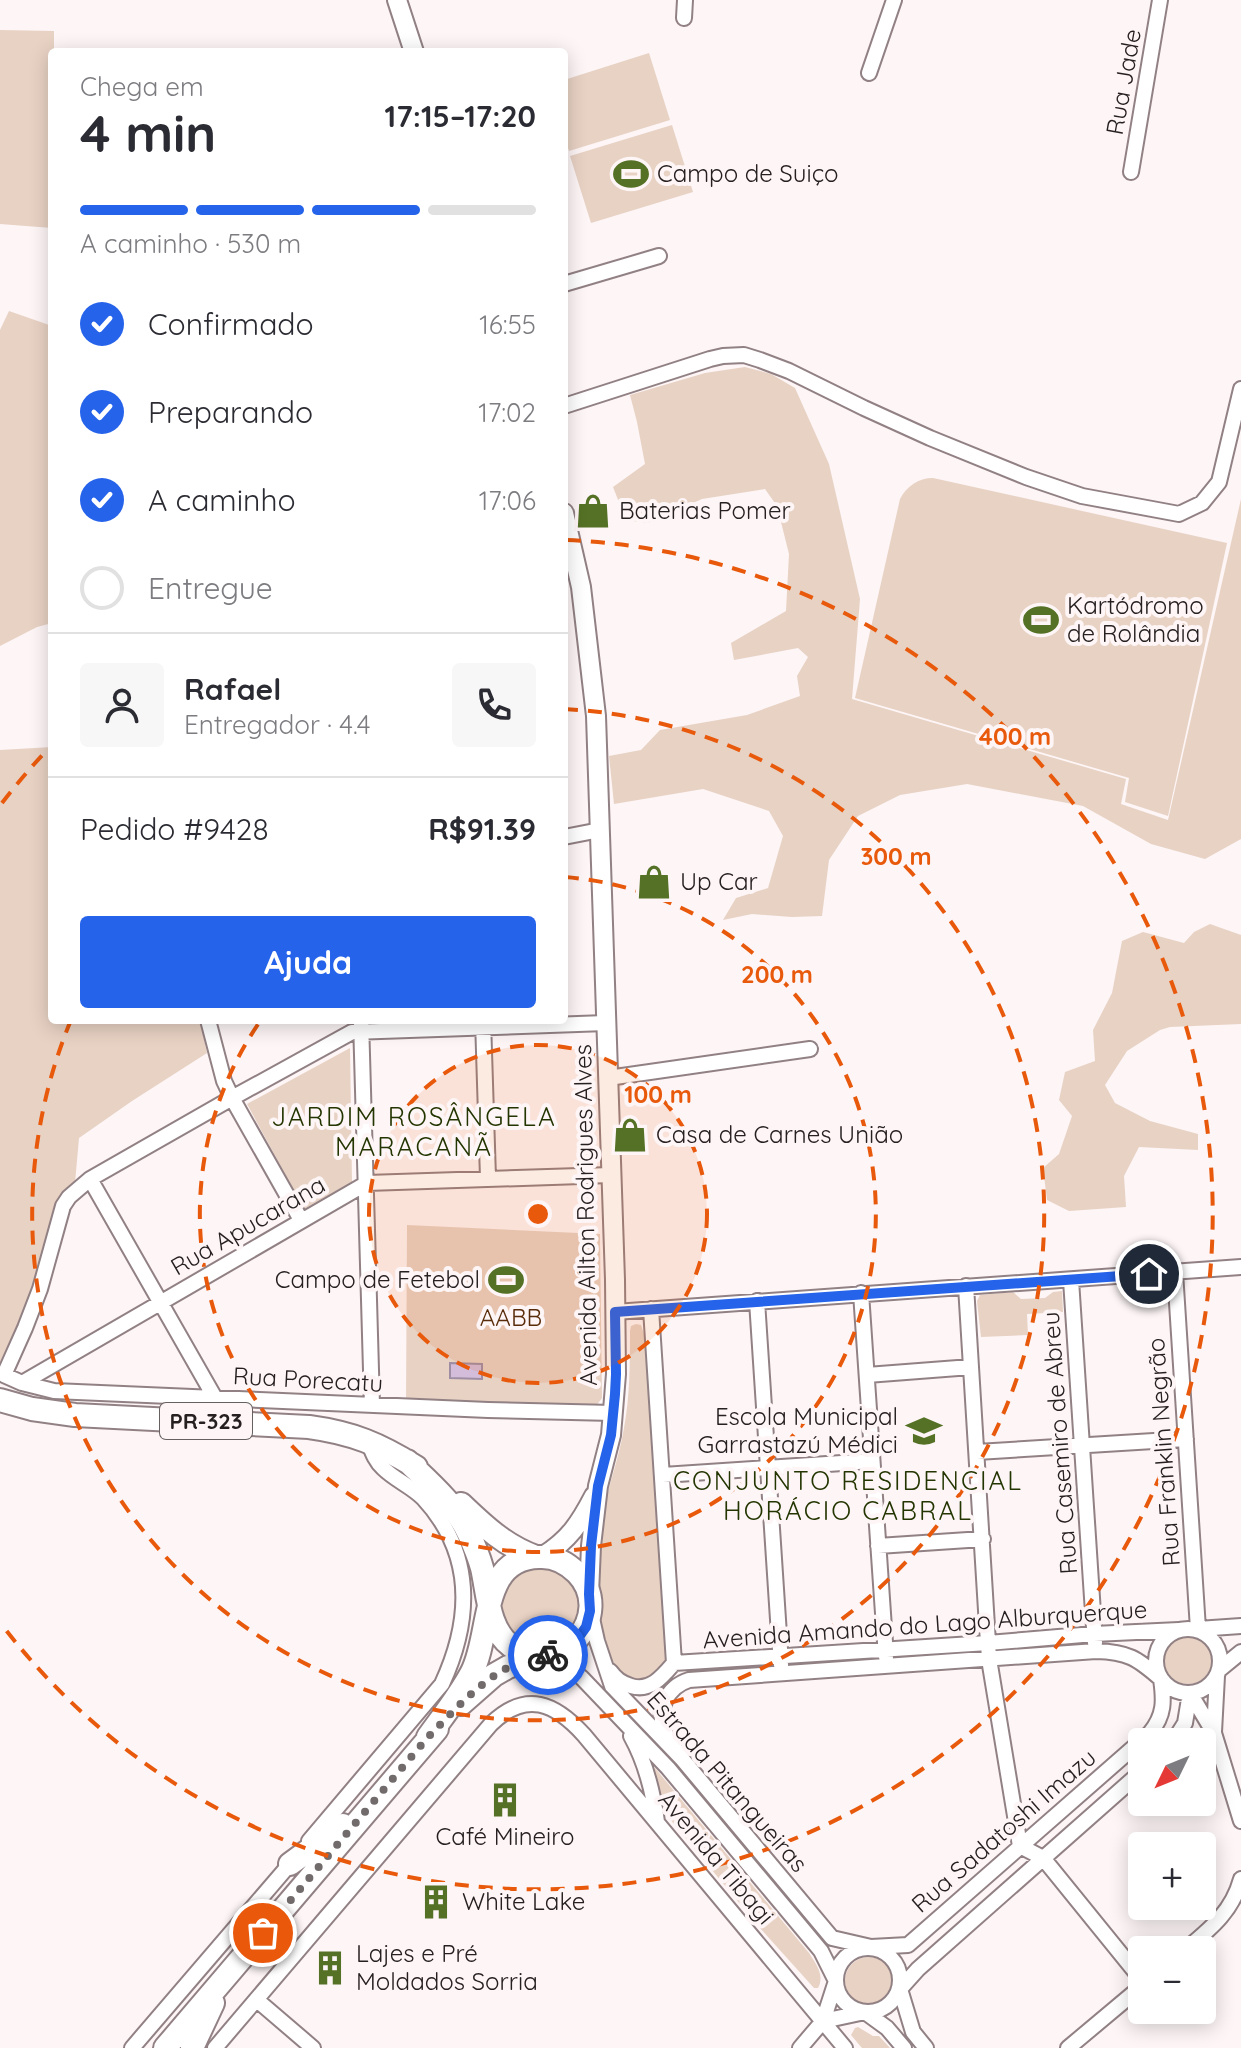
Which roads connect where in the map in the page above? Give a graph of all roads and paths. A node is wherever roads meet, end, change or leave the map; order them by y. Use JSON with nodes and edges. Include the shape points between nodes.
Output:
{"nodes":[{"id":1,"x":397,"y":0,"type":"edge"},
{"id":2,"x":685,"y":0,"type":"edge"},
{"id":3,"x":894,"y":0,"type":"edge"},
{"id":4,"x":1160,"y":0,"type":"edge"},
{"id":5,"x":684,"y":18,"type":"dead end"},
{"id":6,"x":413,"y":48,"type":"edge"},
{"id":7,"x":869,"y":73,"type":"dead end"},
{"id":8,"x":1131,"y":172,"type":"dead end"},
{"id":9,"x":659,"y":256,"type":"dead end"},
{"id":10,"x":568,"y":283,"type":"edge"},
{"id":11,"x":1241,"y":389,"type":"edge"},
{"id":12,"x":568,"y":405,"type":"edge"},
{"id":13,"x":568,"y":529,"type":"edge"},
{"id":14,"x":600,"y":830,"type":"junction"},
{"id":15,"x":568,"y":836,"type":"edge"},
{"id":16,"x":568,"y":1023,"type":"edge"},
{"id":17,"x":606,"y":1023,"type":"junction"},
{"id":18,"x":209,"y":1024,"type":"edge"},
{"id":19,"x":442,"y":1024,"type":"edge"},
{"id":20,"x":483,"y":1024,"type":"edge"},
{"id":21,"x":361,"y":1026,"type":"edge"},
{"id":22,"x":810,"y":1049,"type":"dead end"},
{"id":23,"x":608,"y":1078,"type":"junction"},
{"id":24,"x":232,"y":1098,"type":"junction"},
{"id":25,"x":611,"y":1175,"type":"junction"},
{"id":26,"x":488,"y":1178,"type":"junction"},
{"id":27,"x":90,"y":1179,"type":"junction"},
{"id":28,"x":367,"y":1183,"type":"junction"},
{"id":29,"x":301,"y":1220,"type":"junction"},
{"id":30,"x":1241,"y":1267,"type":"edge"},
{"id":31,"x":1175,"y":1272,"type":"junction"},
{"id":32,"x":1071,"y":1280,"type":"junction"},
{"id":33,"x":966,"y":1286,"type":"junction"},
{"id":34,"x":861,"y":1293,"type":"junction"},
{"id":35,"x":757,"y":1301,"type":"junction"},
{"id":36,"x":161,"y":1303,"type":"junction"},
{"id":37,"x":651,"y":1309,"type":"junction"},
{"id":38,"x":615,"y":1312,"type":"junction"},
{"id":39,"x":971,"y":1367,"type":"junction"},
{"id":40,"x":867,"y":1375,"type":"junction"},
{"id":41,"x":22,"y":1383,"type":"junction"},
{"id":42,"x":215,"y":1398,"type":"junction"},
{"id":43,"x":0,"y":1400,"type":"edge"},
{"id":44,"x":372,"y":1405,"type":"junction"},
{"id":45,"x":613,"y":1413,"type":"junction"},
{"id":46,"x":1186,"y":1439,"type":"junction"},
{"id":47,"x":367,"y":1440,"type":"junction"},
{"id":48,"x":1082,"y":1445,"type":"junction"},
{"id":49,"x":977,"y":1452,"type":"junction"},
{"id":50,"x":407,"y":1461,"type":"junction"},
{"id":51,"x":872,"y":1461,"type":"junction"},
{"id":52,"x":767,"y":1467,"type":"junction"},
{"id":53,"x":663,"y":1475,"type":"junction"},
{"id":54,"x":598,"y":1486,"type":"junction"},
{"id":55,"x":983,"y":1539,"type":"junction"},
{"id":56,"x":878,"y":1546,"type":"junction"},
{"id":57,"x":540,"y":1556,"type":"junction"},
{"id":58,"x":589,"y":1602,"type":"junction"},
{"id":59,"x":490,"y":1605,"type":"junction"},
{"id":60,"x":1241,"y":1626,"type":"edge"},
{"id":61,"x":1198,"y":1629,"type":"junction"},
{"id":62,"x":1179,"y":1630,"type":"junction"},
{"id":63,"x":1094,"y":1634,"type":"junction"},
{"id":64,"x":988,"y":1643,"type":"junction"},
{"id":65,"x":886,"y":1649,"type":"junction"},
{"id":66,"x":1096,"y":1651,"type":"junction"},
{"id":67,"x":1241,"y":1652,"type":"edge"},
{"id":68,"x":537,"y":1656,"type":"junction"},
{"id":69,"x":780,"y":1657,"type":"junction"},
{"id":70,"x":989,"y":1659,"type":"junction"},
{"id":71,"x":604,"y":1663,"type":"junction"},
{"id":72,"x":674,"y":1663,"type":"junction"},
{"id":73,"x":887,"y":1666,"type":"junction"},
{"id":74,"x":781,"y":1673,"type":"junction"},
{"id":75,"x":1218,"y":1673,"type":"junction"},
{"id":76,"x":1161,"y":1679,"type":"junction"},
{"id":77,"x":1190,"y":1693,"type":"junction"},
{"id":78,"x":620,"y":1719,"type":"junction"},
{"id":79,"x":1182,"y":1728,"type":"edge"},
{"id":80,"x":1211,"y":1728,"type":"edge"},
{"id":81,"x":1214,"y":1728,"type":"edge"},
{"id":82,"x":428,"y":1737,"type":"junction"},
{"id":83,"x":1216,"y":1740,"type":"edge"},
{"id":84,"x":683,"y":1760,"type":"junction"},
{"id":85,"x":1128,"y":1783,"type":"edge"},
{"id":86,"x":370,"y":1806,"type":"junction"},
{"id":87,"x":1241,"y":1821,"type":"edge"},
{"id":88,"x":657,"y":1822,"type":"junction"},
{"id":89,"x":1020,"y":1846,"type":"junction"},
{"id":90,"x":1043,"y":1858,"type":"junction"},
{"id":91,"x":290,"y":1864,"type":"junction"},
{"id":92,"x":1241,"y":1879,"type":"edge"},
{"id":93,"x":1238,"y":1898,"type":"edge"},
{"id":94,"x":1200,"y":1936,"type":"edge"},
{"id":95,"x":871,"y":1947,"type":"junction"},
{"id":96,"x":1128,"y":1965,"type":"edge"},
{"id":97,"x":226,"y":1977,"type":"junction"},
{"id":98,"x":836,"y":1981,"type":"junction"},
{"id":99,"x":900,"y":1989,"type":"junction"},
{"id":100,"x":1128,"y":1995,"type":"edge"},
{"id":101,"x":257,"y":2000,"type":"junction"},
{"id":102,"x":865,"y":2012,"type":"junction"},
{"id":103,"x":823,"y":2021,"type":"junction"},
{"id":104,"x":132,"y":2048,"type":"edge"},
{"id":105,"x":165,"y":2048,"type":"edge"},
{"id":106,"x":192,"y":2048,"type":"edge"},
{"id":107,"x":215,"y":2048,"type":"edge"},
{"id":108,"x":313,"y":2048,"type":"edge"},
{"id":109,"x":800,"y":2048,"type":"edge"},
{"id":110,"x":845,"y":2048,"type":"edge"},
{"id":111,"x":904,"y":2048,"type":"edge"},
{"id":112,"x":926,"y":2048,"type":"edge"},
{"id":113,"x":1068,"y":2048,"type":"edge"}],
"edges":[{"from":1,"to":6,"type":"main road"},
{"from":2,"to":5,"type":"street"},
{"from":3,"to":7,"type":"street"},
{"from":4,"to":8,"type":"street","name":"Rua Jade"},
{"from":9,"to":10,"type":"street"},
{"from":11,"to":12,"type":"street","via":[[1219,482],[1202,503],[1179,514],[1082,496],[1026,477],[744,355],[710,359]]},
{"from":13,"to":14,"type":"main road","name":"Avenida Ailton Rodrigues Alves","via":[[590,656]]},
{"from":14,"to":15,"type":"street"},
{"from":14,"to":17,"type":"main road","name":"Avenida Ailton Rodrigues Alves"},
{"from":16,"to":17,"type":"street"},
{"from":17,"to":23,"type":"main road","name":"Avenida Ailton Rodrigues Alves"},
{"from":18,"to":24,"type":"street"},
{"from":19,"to":21,"type":"street"},
{"from":20,"to":26,"type":"street"},
{"from":21,"to":24,"type":"street"},
{"from":21,"to":28,"type":"street"},
{"from":22,"to":23,"type":"street"},
{"from":23,"to":25,"type":"main road","name":"Avenida Ailton Rodrigues Alves"},
{"from":24,"to":27,"type":"street"},
{"from":24,"to":29,"type":"street"},
{"from":25,"to":26,"type":"street","name":"Rua Apucarana"},
{"from":25,"to":38,"type":"main road","name":"Avenida Ailton Rodrigues Alves"},
{"from":26,"to":28,"type":"street","name":"Rua Apucarana"},
{"from":27,"to":36,"type":"street"},
{"from":27,"to":41,"type":"street","name":"Rua Porecatu","via":[[63,1206],[40,1289],[4,1375]]},
{"from":28,"to":29,"type":"street","name":"Rua Apucarana"},
{"from":28,"to":44,"type":"street"},
{"from":29,"to":36,"type":"street","name":"Rua Apucarana"},
{"from":30,"to":31,"type":"street"},
{"from":31,"to":32,"type":"street"},
{"from":31,"to":46,"type":"street","name":"Rua Franklin Negrão"},
{"from":32,"to":33,"type":"street"},
{"from":32,"to":48,"type":"street","name":"Rua Casemiro de Abreu"},
{"from":33,"to":34,"type":"street"},
{"from":33,"to":39,"type":"street"},
{"from":34,"to":35,"type":"street"},
{"from":34,"to":40,"type":"street"},
{"from":35,"to":37,"type":"street"},
{"from":35,"to":52,"type":"street"},
{"from":36,"to":41,"type":"street","name":"Rua Apucarana"},
{"from":36,"to":42,"type":"street"},
{"from":37,"to":38,"type":"street"},
{"from":37,"to":53,"type":"street"},
{"from":38,"to":45,"type":"main road","name":"Avenida Ailton Rodrigues Alves"},
{"from":39,"to":40,"type":"street"},
{"from":39,"to":49,"type":"street"},
{"from":40,"to":51,"type":"street"},
{"from":41,"to":42,"type":"street","name":"Rua Porecatu","via":[[54,1391]]},
{"from":42,"to":44,"type":"street","name":"Rua Porecatu"},
{"from":43,"to":47,"type":"highway","number":"PR-323","via":[[75,1415],[309,1427]]},
{"from":44,"to":45,"type":"street","name":"Rua Porecatu"},
{"from":45,"to":54,"type":"main road","name":"Avenida Ailton Rodrigues Alves"},
{"from":46,"to":48,"type":"street"},
{"from":46,"to":61,"type":"street","name":"Rua Franklin Negrão"},
{"from":47,"to":50,"type":"highway","number":"PR-323"},
{"from":47,"to":91,"type":"street","via":[[383,1468],[421,1496],[453,1542],[464,1595],[461,1633],[442,1684]]},
{"from":48,"to":49,"type":"street"},
{"from":48,"to":63,"type":"street","name":"Rua Casemiro de Abreu"},
{"from":49,"to":55,"type":"street"},
{"from":50,"to":57,"type":"highway","number":"PR-323","via":[[497,1537]]},
{"from":50,"to":59,"type":"highway","number":"PR-323","via":[[461,1519],[481,1565]]},
{"from":51,"to":52,"type":"street"},
{"from":51,"to":56,"type":"street"},
{"from":52,"to":53,"type":"street"},
{"from":52,"to":69,"type":"street"},
{"from":53,"to":72,"type":"street"},
{"from":54,"to":57,"type":"main road","via":[[572,1533]]},
{"from":54,"to":58,"type":"main road"},
{"from":55,"to":56,"type":"street"},
{"from":55,"to":64,"type":"street"},
{"from":56,"to":65,"type":"street"},
{"from":57,"to":58,"type":"highway","via":[[570,1566],[582,1578]]},
{"from":57,"to":59,"type":"highway","via":[[504,1571]]},
{"from":58,"to":68,"type":"highway","via":[[582,1635],[555,1654]]},
{"from":58,"to":71,"type":"street","name":"Estrada Pitangueiras"},
{"from":59,"to":68,"type":"highway","via":[[498,1632],[508,1643]]},
{"from":59,"to":82,"type":"highway","via":[[473,1670]]},
{"from":60,"to":61,"type":"street"},
{"from":61,"to":62,"type":"street"},
{"from":61,"to":75,"type":"street","via":[[1217,1646]]},
{"from":62,"to":63,"type":"street","name":"Avenida Amando do Lago Alburquerque"},
{"from":62,"to":76,"type":"street","via":[[1159,1647]]},
{"from":63,"to":64,"type":"street","name":"Avenida Amando do Lago Alburquerque"},
{"from":63,"to":66,"type":"street","name":"Rua Casemiro de Abreu"},
{"from":64,"to":65,"type":"street","name":"Avenida Amando do Lago Alburquerque"},
{"from":64,"to":70,"type":"street"},
{"from":65,"to":69,"type":"street","name":"Avenida Amando do Lago Alburquerque"},
{"from":65,"to":73,"type":"street"},
{"from":66,"to":70,"type":"street","name":"Avenida Amando do Lago Alburquerque"},
{"from":66,"to":76,"type":"street","name":"Avenida Amando do Lago Alburquerque","via":[[1130,1656]]},
{"from":67,"to":75,"type":"street"},
{"from":68,"to":78,"type":"street","name":"Estrada Pitangueiras","via":[[572,1670]]},
{"from":68,"to":82,"type":"highway","via":[[494,1675]]},
{"from":69,"to":72,"type":"street","name":"Avenida Amando do Lago Alburquerque"},
{"from":69,"to":74,"type":"street"},
{"from":70,"to":73,"type":"street","name":"Avenida Amando do Lago Alburquerque"},
{"from":70,"to":89,"type":"street"},
{"from":71,"to":72,"type":"street","via":[[621,1683],[639,1688],[653,1684]]},
{"from":71,"to":84,"type":"street","name":"Estrada Pitangueiras","via":[[612,1686]]},
{"from":73,"to":74,"type":"street","name":"Avenida Amando do Lago Alburquerque"},
{"from":74,"to":84,"type":"street","name":"Avenida Amando do Lago Alburquerque","via":[[678,1683],[662,1714],[665,1732]]},
{"from":75,"to":77,"type":"street","via":[[1208,1686]]},
{"from":75,"to":81,"type":"street"},
{"from":76,"to":77,"type":"street"},
{"from":76,"to":89,"type":"street","name":"Rua Sadatoshi Imazu","via":[[1165,1703],[1150,1733]]},
{"from":77,"to":79,"type":"street"},
{"from":77,"to":80,"type":"street"},
{"from":78,"to":88,"type":"street","via":[[645,1764]]},
{"from":78,"to":98,"type":"street","name":"Estrada Pitangueiras","via":[[668,1768],[821,1951]]},
{"from":82,"to":86,"type":"highway"},
{"from":83,"to":87,"type":"street"},
{"from":84,"to":95,"type":"street","name":"Estrada Pitangueiras","via":[[832,1938]]},
{"from":85,"to":90,"type":"street","name":"Rua Sadatoshi Imazu"},
{"from":86,"to":91,"type":"highway"},
{"from":86,"to":97,"type":"highway"},
{"from":88,"to":101,"type":"street","name":"Avenida Tibagi","via":[[568,1718],[545,1705],[512,1708],[491,1724]]},
{"from":88,"to":103,"type":"street","name":"Avenida Tibagi"},
{"from":89,"to":90,"type":"street"},
{"from":89,"to":95,"type":"street","name":"Rua Sadatoshi Imazu","via":[[908,1945]]},
{"from":90,"to":96,"type":"street"},
{"from":90,"to":99,"type":"street","name":"Rua Sadatoshi Imazu"},
{"from":91,"to":104,"type":"street"},
{"from":92,"to":93,"type":"street"},
{"from":93,"to":94,"type":"street"},
{"from":95,"to":98,"type":"street","via":[[846,1956]]},
{"from":95,"to":99,"type":"street","via":[[893,1959]]},
{"from":97,"to":105,"type":"highway"},
{"from":97,"to":106,"type":"highway"},
{"from":98,"to":102,"type":"street","via":[[843,1999]]},
{"from":98,"to":103,"type":"street"},
{"from":99,"to":102,"type":"street","via":[[884,2009]]},
{"from":99,"to":112,"type":"street","via":[[913,2032]]},
{"from":100,"to":113,"type":"street"},
{"from":101,"to":107,"type":"street"},
{"from":101,"to":108,"type":"street"},
{"from":102,"to":103,"type":"street"},
{"from":102,"to":111,"type":"street"},
{"from":103,"to":109,"type":"street"},
{"from":103,"to":110,"type":"street","name":"Avenida Tibagi"}]}
